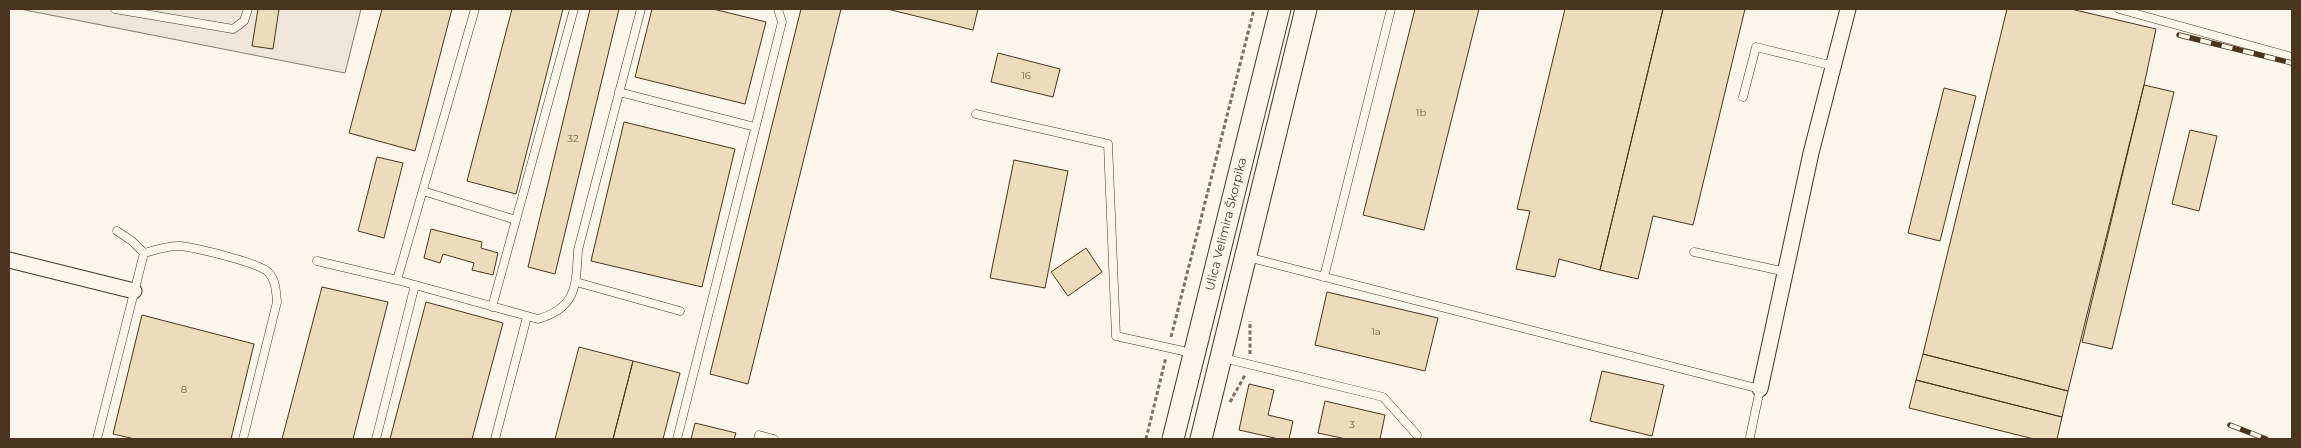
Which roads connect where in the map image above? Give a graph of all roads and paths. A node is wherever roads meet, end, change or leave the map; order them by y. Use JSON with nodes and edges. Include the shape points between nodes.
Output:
{"nodes":[{"id":1,"x":115,"y":9,"type":"edge"},
{"id":2,"x":248,"y":9,"type":"edge"},
{"id":3,"x":475,"y":9,"type":"edge"},
{"id":4,"x":574,"y":9,"type":"edge"},
{"id":5,"x":641,"y":9,"type":"edge"},
{"id":6,"x":778,"y":9,"type":"edge"},
{"id":7,"x":1254,"y":9,"type":"edge"},
{"id":8,"x":1280,"y":9,"type":"edge"},
{"id":9,"x":1306,"y":9,"type":"edge"},
{"id":10,"x":1390,"y":9,"type":"edge"},
{"id":11,"x":1848,"y":9,"type":"edge"},
{"id":12,"x":2119,"y":9,"type":"edge"},
{"id":13,"x":2128,"y":10,"type":"edge"},
{"id":14,"x":2292,"y":57,"type":"edge"},
{"id":15,"x":1834,"y":66,"type":"junction"},
{"id":16,"x":619,"y":92,"type":"junction"},
{"id":17,"x":1743,"y":97,"type":"dead end"},
{"id":18,"x":976,"y":114,"type":"dead end"},
{"id":19,"x":755,"y":127,"type":"junction"},
{"id":20,"x":422,"y":191,"type":"junction"},
{"id":21,"x":516,"y":220,"type":"junction"},
{"id":22,"x":117,"y":232,"type":"dead end"},
{"id":23,"x":1694,"y":252,"type":"dead end"},
{"id":24,"x":144,"y":253,"type":"junction"},
{"id":25,"x":1245,"y":257,"type":"junction"},
{"id":26,"x":9,"y":260,"type":"edge"},
{"id":27,"x":317,"y":261,"type":"dead end"},
{"id":28,"x":1786,"y":272,"type":"junction"},
{"id":29,"x":1324,"y":277,"type":"junction"},
{"id":30,"x":397,"y":280,"type":"junction"},
{"id":31,"x":576,"y":282,"type":"junction"},
{"id":32,"x":415,"y":286,"type":"junction"},
{"id":33,"x":134,"y":291,"type":"junction"},
{"id":34,"x":492,"y":307,"type":"junction"},
{"id":35,"x":680,"y":311,"type":"dead end"},
{"id":36,"x":1253,"y":311,"type":"dead end"},
{"id":37,"x":527,"y":317,"type":"junction"},
{"id":38,"x":1173,"y":329,"type":"dead end"},
{"id":39,"x":1251,"y":350,"type":"dead end"},
{"id":40,"x":1194,"y":353,"type":"junction"},
{"id":41,"x":1166,"y":355,"type":"dead end"},
{"id":42,"x":1221,"y":358,"type":"junction"},
{"id":43,"x":1243,"y":381,"type":"dead end"},
{"id":44,"x":1760,"y":389,"type":"junction"},
{"id":45,"x":1230,"y":403,"type":"dead end"},
{"id":46,"x":1417,"y":435,"type":"dead end"},
{"id":47,"x":1750,"y":437,"type":"dead end"},
{"id":48,"x":98,"y":439,"type":"edge"},
{"id":49,"x":243,"y":439,"type":"edge"},
{"id":50,"x":376,"y":439,"type":"edge"},
{"id":51,"x":495,"y":439,"type":"edge"},
{"id":52,"x":677,"y":439,"type":"edge"},
{"id":53,"x":758,"y":439,"type":"edge"},
{"id":54,"x":774,"y":439,"type":"edge"},
{"id":55,"x":1146,"y":439,"type":"edge"},
{"id":56,"x":1173,"y":439,"type":"edge"},
{"id":57,"x":1201,"y":439,"type":"edge"}],
"edges":[{"from":1,"to":2,"type":"lane","via":[[233,29],[244,21]]},
{"from":3,"to":20,"type":"lane"},
{"from":4,"to":21,"type":"lane"},
{"from":5,"to":16,"type":"lane"},
{"from":6,"to":19,"type":"lane","via":[[782,22]]},
{"from":7,"to":38,"type":"path"},
{"from":8,"to":40,"type":"main road","name":"Ulica Velimira Škorpika"},
{"from":9,"to":25,"type":"main road"},
{"from":10,"to":29,"type":"lane"},
{"from":11,"to":15,"type":"street"},
{"from":12,"to":13,"type":"lane"},
{"from":13,"to":14,"type":"lane"},
{"from":15,"to":17,"type":"lane","via":[[1756,47]]},
{"from":15,"to":28,"type":"street","via":[[1811,153]]},
{"from":16,"to":19,"type":"lane"},
{"from":16,"to":31,"type":"lane","via":[[578,250]]},
{"from":18,"to":40,"type":"lane","via":[[1108,144],[1116,336]]},
{"from":19,"to":52,"type":"lane"},
{"from":20,"to":21,"type":"lane"},
{"from":20,"to":30,"type":"lane"},
{"from":21,"to":34,"type":"lane"},
{"from":22,"to":24,"type":"lane"},
{"from":23,"to":28,"type":"lane"},
{"from":24,"to":33,"type":"lane"},
{"from":24,"to":49,"type":"lane","via":[[169,247],[191,249],[255,264],[269,272],[276,284],[277,302]]},
{"from":25,"to":29,"type":"lane"},
{"from":25,"to":42,"type":"main road"},
{"from":26,"to":33,"type":"street"},
{"from":27,"to":30,"type":"lane"},
{"from":28,"to":44,"type":"street"},
{"from":29,"to":44,"type":"lane"},
{"from":30,"to":32,"type":"lane"},
{"from":31,"to":35,"type":"lane"},
{"from":31,"to":37,"type":"lane","via":[[571,298],[560,310],[538,320]]},
{"from":32,"to":34,"type":"lane"},
{"from":32,"to":50,"type":"lane"},
{"from":33,"to":48,"type":"lane"},
{"from":34,"to":37,"type":"lane"},
{"from":36,"to":39,"type":"path","via":[[1249,334]]},
{"from":37,"to":51,"type":"lane"},
{"from":40,"to":56,"type":"main road","name":"Ulica Velimira Škorpika"},
{"from":41,"to":55,"type":"path"},
{"from":42,"to":46,"type":"lane","via":[[1382,398]]},
{"from":42,"to":57,"type":"main road"},
{"from":43,"to":45,"type":"path"},
{"from":44,"to":47,"type":"lane"},
{"from":53,"to":54,"type":"lane","via":[[760,435]]}]}
